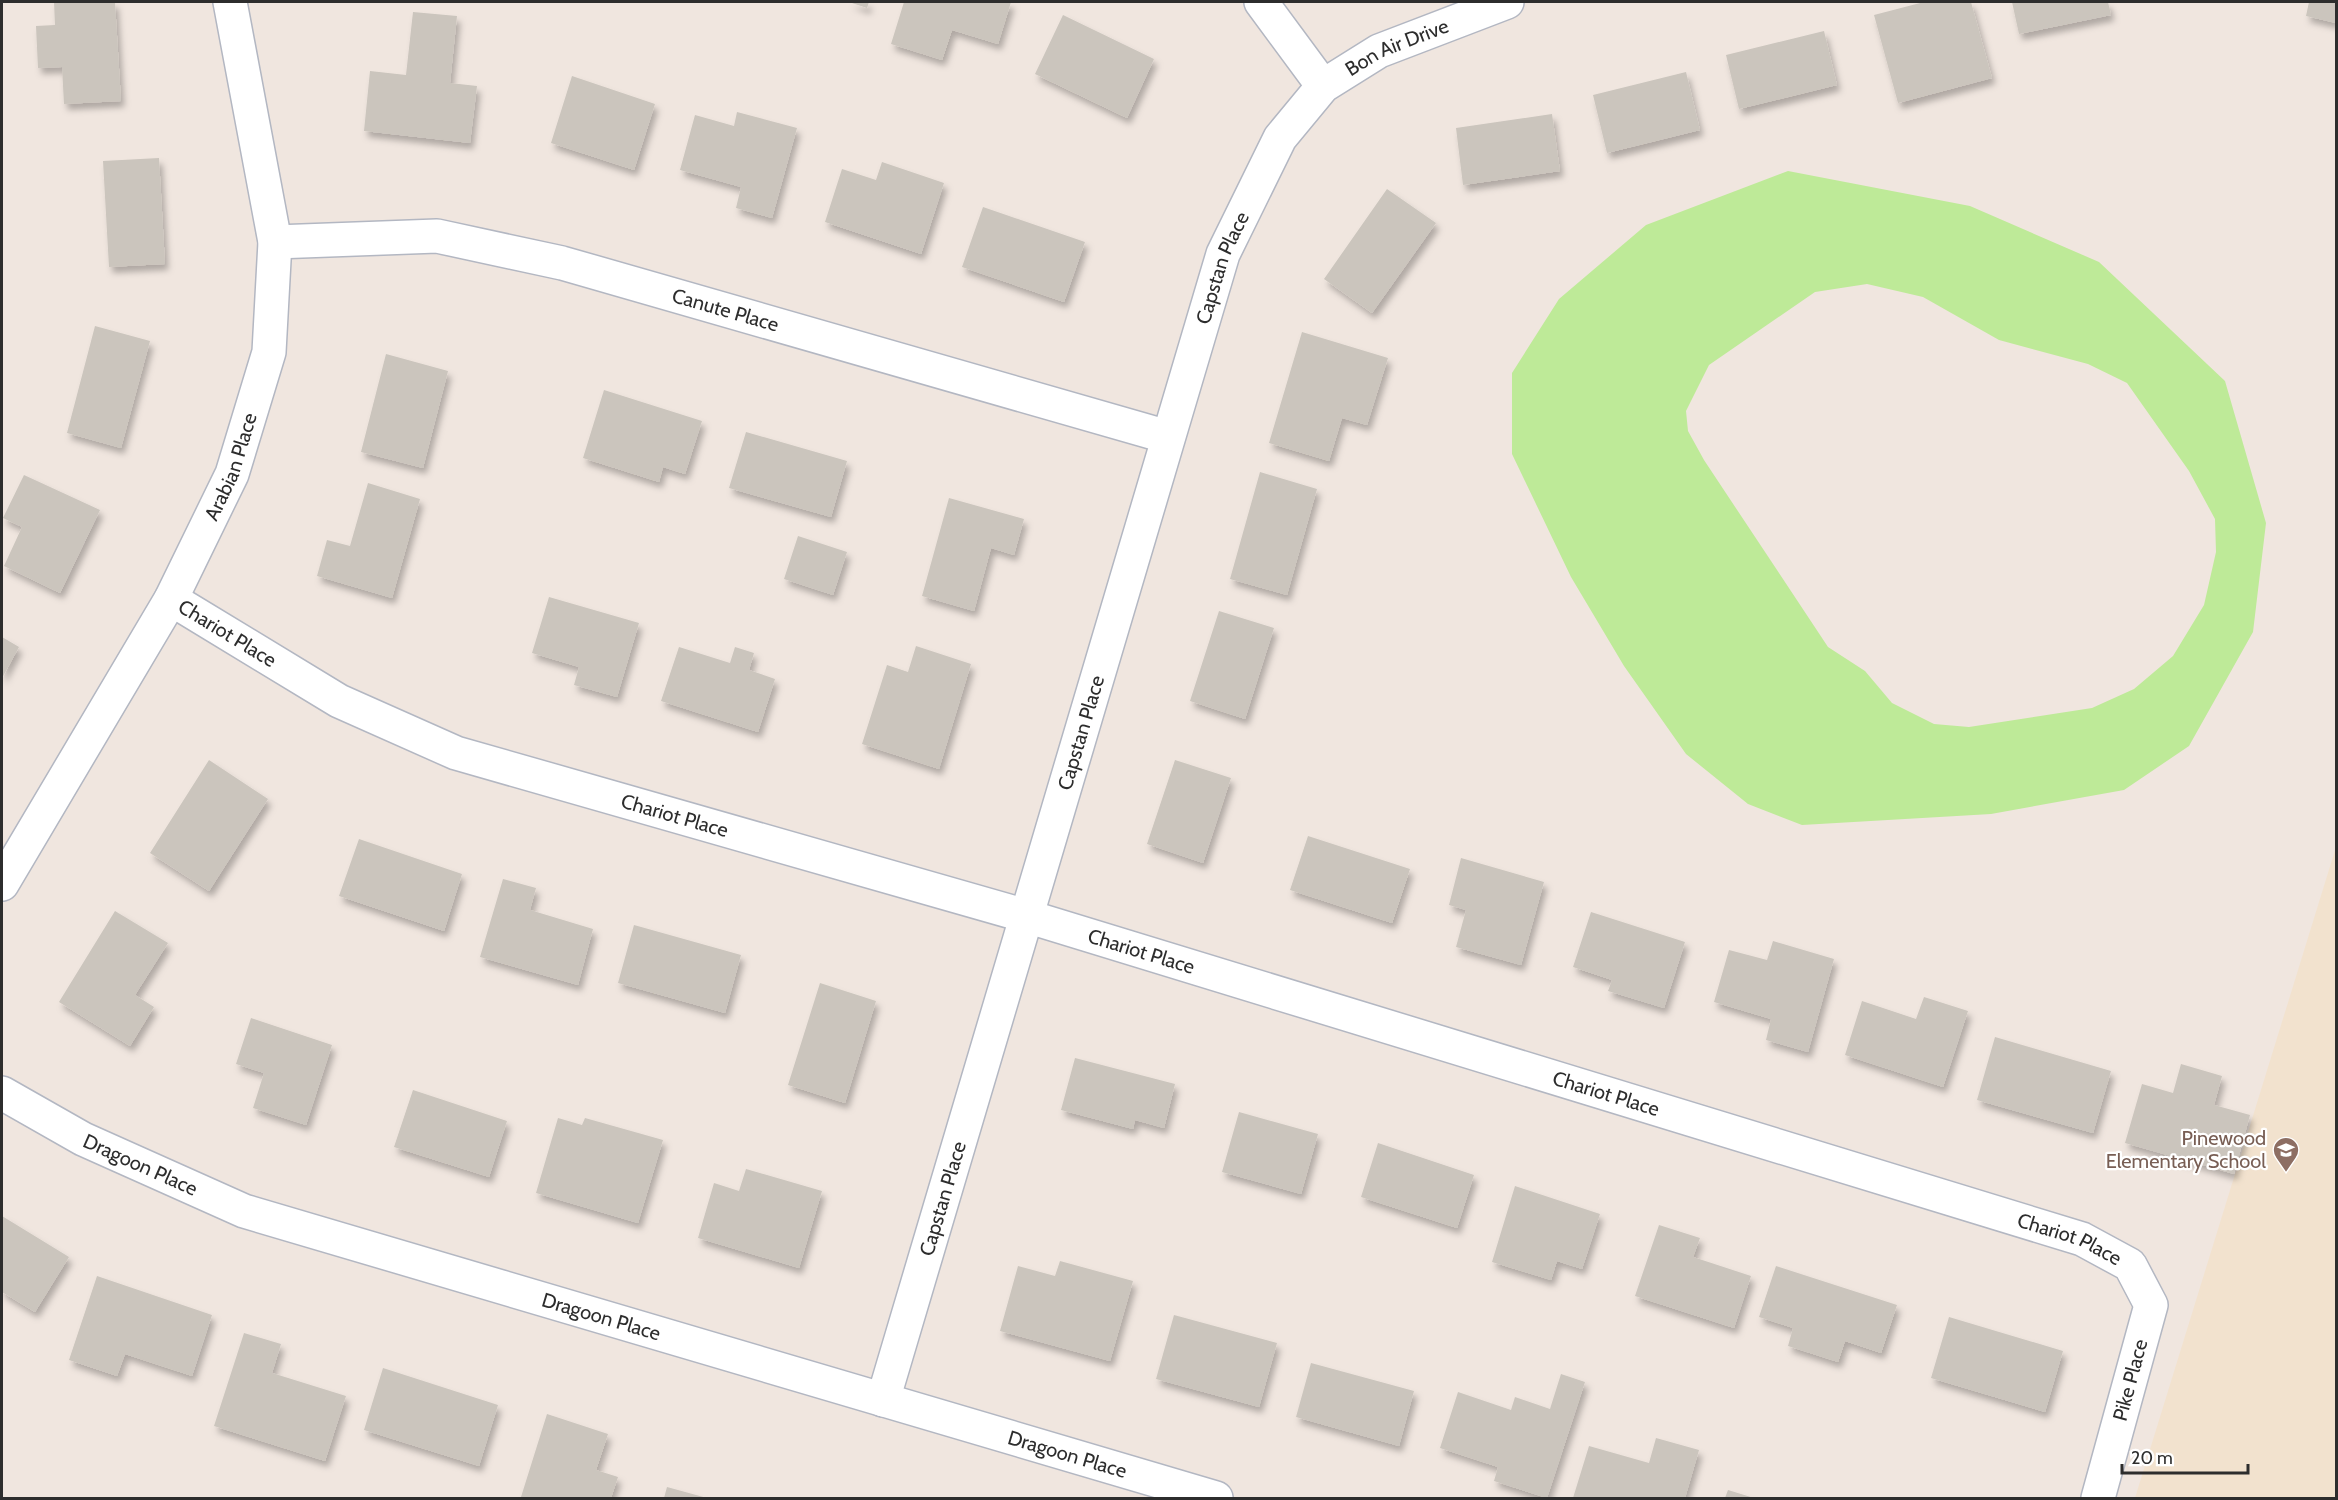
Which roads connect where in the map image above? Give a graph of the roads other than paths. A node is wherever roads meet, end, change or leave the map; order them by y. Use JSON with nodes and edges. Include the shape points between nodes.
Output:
{"nodes":[{"id":1,"x":230,"y":2,"type":"edge"},
{"id":2,"x":1261,"y":2,"type":"edge"},
{"id":3,"x":1507,"y":2,"type":"edge"},
{"id":4,"x":1323,"y":86,"type":"junction"},
{"id":5,"x":275,"y":242,"type":"junction"},
{"id":6,"x":1168,"y":437,"type":"junction"},
{"id":7,"x":171,"y":599,"type":"junction"},
{"id":8,"x":2,"y":884,"type":"edge"},
{"id":9,"x":1026,"y":916,"type":"junction"},
{"id":10,"x":2,"y":1093,"type":"edge"},
{"id":11,"x":2130,"y":1265,"type":"joint"},
{"id":12,"x":884,"y":1400,"type":"junction"},
{"id":13,"x":1216,"y":1498,"type":"edge"},
{"id":14,"x":2098,"y":1498,"type":"edge"}],
"edges":[{"from":1,"to":5,"type":"street","name":"Arabian Place"},
{"from":2,"to":4,"type":"street"},
{"from":3,"to":4,"type":"street","name":"Bon Air Drive","via":[[1379,51]]},
{"from":4,"to":6,"type":"street","name":"Capstan Place","via":[[1280,138],[1223,254]]},
{"from":5,"to":6,"type":"street","name":"Canute Place","via":[[437,236],[551,260]]},
{"from":5,"to":7,"type":"street","name":"Arabian Place","via":[[269,351],[232,474]]},
{"from":6,"to":9,"type":"street","name":"Capstan Place"},
{"from":7,"to":8,"type":"street","name":"Arabian Place"},
{"from":7,"to":9,"type":"street","name":"Chariot Place","via":[[339,701],[456,753]]},
{"from":9,"to":11,"type":"street","name":"Chariot Place","via":[[2082,1239]]},
{"from":9,"to":12,"type":"street","name":"Capstan Place"},
{"from":10,"to":12,"type":"street","name":"Dragoon Place","via":[[83,1139],[244,1211]]},
{"from":11,"to":14,"type":"street","name":"Pike Place","via":[[2151,1305]]},
{"from":12,"to":13,"type":"street","name":"Dragoon Place"}]}
